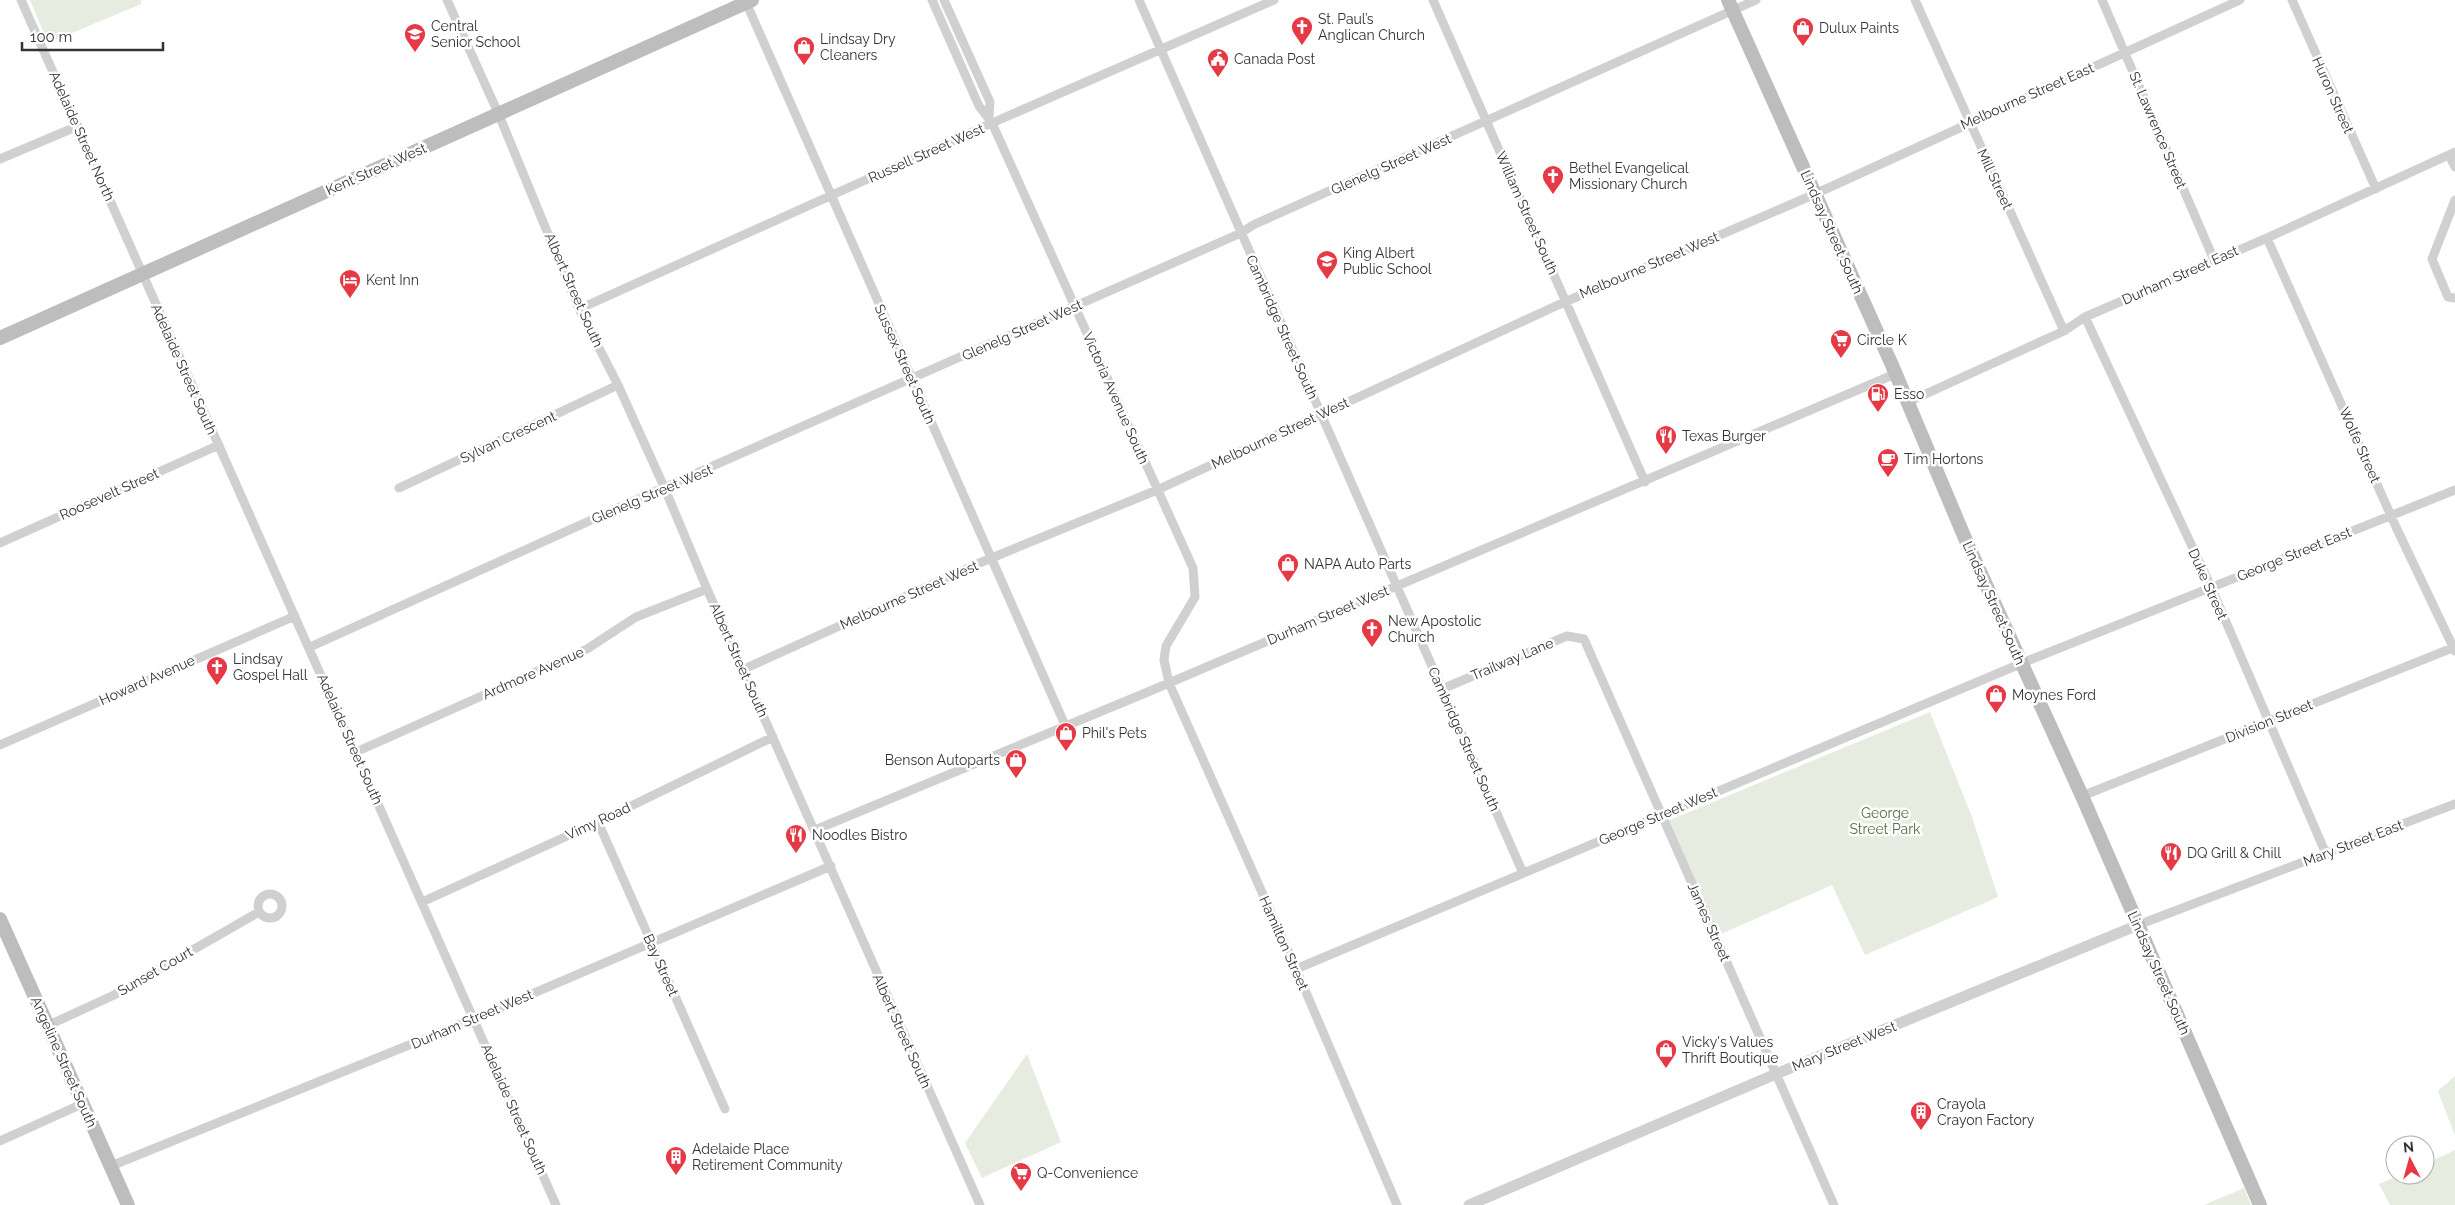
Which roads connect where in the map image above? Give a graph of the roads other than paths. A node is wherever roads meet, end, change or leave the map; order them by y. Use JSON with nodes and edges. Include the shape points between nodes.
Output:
{"nodes":[{"id":1,"x":21,"y":0,"type":"edge"},
{"id":2,"x":448,"y":0,"type":"edge"},
{"id":3,"x":932,"y":0,"type":"edge"},
{"id":4,"x":944,"y":0,"type":"edge"},
{"id":5,"x":1140,"y":0,"type":"edge"},
{"id":6,"x":1274,"y":0,"type":"edge"},
{"id":7,"x":1433,"y":0,"type":"edge"},
{"id":8,"x":1756,"y":0,"type":"edge"},
{"id":9,"x":1915,"y":0,"type":"edge"},
{"id":10,"x":2102,"y":0,"type":"edge"},
{"id":11,"x":2240,"y":0,"type":"edge"},
{"id":12,"x":2292,"y":0,"type":"edge"},
{"id":13,"x":747,"y":1,"type":"edge"},
{"id":14,"x":1730,"y":5,"type":"edge"},
{"id":15,"x":1162,"y":48,"type":"junction"},
{"id":16,"x":2125,"y":53,"type":"junction"},
{"id":17,"x":499,"y":115,"type":"junction"},
{"id":18,"x":991,"y":119,"type":"junction"},
{"id":19,"x":1486,"y":122,"type":"junction"},
{"id":20,"x":1969,"y":122,"type":"junction"},
{"id":21,"x":78,"y":126,"type":"junction"},
{"id":22,"x":2452,"y":154,"type":"edge"},
{"id":23,"x":0,"y":160,"type":"edge"},
{"id":24,"x":2455,"y":167,"type":"edge"},
{"id":25,"x":2376,"y":189,"type":"junction"},
{"id":26,"x":1815,"y":194,"type":"junction"},
{"id":27,"x":830,"y":196,"type":"junction"},
{"id":28,"x":2455,"y":200,"type":"edge"},
{"id":29,"x":1241,"y":233,"type":"junction"},
{"id":30,"x":2267,"y":238,"type":"junction"},
{"id":31,"x":2214,"y":260,"type":"junction"},
{"id":32,"x":141,"y":273,"type":"junction"},
{"id":33,"x":2455,"y":298,"type":"edge"},
{"id":34,"x":1567,"y":301,"type":"junction"},
{"id":35,"x":1075,"y":306,"type":"junction"},
{"id":36,"x":579,"y":309,"type":"junction"},
{"id":37,"x":2085,"y":317,"type":"junction"},
{"id":38,"x":2064,"y":330,"type":"junction"},
{"id":39,"x":0,"y":338,"type":"edge"},
{"id":40,"x":1895,"y":374,"type":"junction"},
{"id":41,"x":911,"y":378,"type":"junction"},
{"id":42,"x":618,"y":385,"type":"junction"},
{"id":43,"x":1908,"y":402,"type":"junction"},
{"id":44,"x":1320,"y":414,"type":"junction"},
{"id":45,"x":218,"y":445,"type":"junction"},
{"id":46,"x":1645,"y":482,"type":"junction"},
{"id":47,"x":398,"y":488,"type":"dead end"},
{"id":48,"x":665,"y":489,"type":"junction"},
{"id":49,"x":1157,"y":490,"type":"junction"},
{"id":50,"x":2455,"y":490,"type":"edge"},
{"id":51,"x":2392,"y":516,"type":"junction"},
{"id":52,"x":0,"y":543,"type":"edge"},
{"id":53,"x":991,"y":559,"type":"junction"},
{"id":54,"x":1396,"y":585,"type":"junction"},
{"id":55,"x":2211,"y":587,"type":"junction"},
{"id":56,"x":707,"y":589,"type":"junction"},
{"id":57,"x":295,"y":616,"type":"junction"},
{"id":58,"x":1584,"y":639,"type":"joint"},
{"id":59,"x":310,"y":647,"type":"junction"},
{"id":60,"x":2454,"y":649,"type":"edge"},
{"id":61,"x":2021,"y":664,"type":"junction"},
{"id":62,"x":744,"y":669,"type":"junction"},
{"id":63,"x":1169,"y":683,"type":"junction"},
{"id":64,"x":1442,"y":689,"type":"junction"},
{"id":65,"x":2268,"y":721,"type":"junction"},
{"id":66,"x":1065,"y":725,"type":"junction"},
{"id":67,"x":773,"y":737,"type":"junction"},
{"id":68,"x":0,"y":745,"type":"edge"},
{"id":69,"x":356,"y":752,"type":"junction"},
{"id":70,"x":2082,"y":796,"type":"junction"},
{"id":71,"x":2455,"y":804,"type":"edge"},
{"id":72,"x":1662,"y":814,"type":"junction"},
{"id":73,"x":598,"y":822,"type":"junction"},
{"id":74,"x":815,"y":830,"type":"junction"},
{"id":75,"x":2326,"y":854,"type":"junction"},
{"id":76,"x":831,"y":866,"type":"junction"},
{"id":77,"x":1523,"y":873,"type":"junction"},
{"id":78,"x":422,"y":902,"type":"junction"},
{"id":79,"x":259,"y":912,"type":"dead end"},
{"id":80,"x":0,"y":919,"type":"edge"},
{"id":81,"x":2138,"y":925,"type":"junction"},
{"id":82,"x":651,"y":943,"type":"junction"},
{"id":83,"x":1296,"y":969,"type":"junction"},
{"id":84,"x":473,"y":1019,"type":"junction"},
{"id":85,"x":49,"y":1025,"type":"junction"},
{"id":86,"x":1776,"y":1074,"type":"junction"},
{"id":87,"x":82,"y":1104,"type":"junction"},
{"id":88,"x":724,"y":1109,"type":"dead end"},
{"id":89,"x":0,"y":1142,"type":"edge"},
{"id":90,"x":111,"y":1166,"type":"junction"},
{"id":91,"x":128,"y":1205,"type":"edge"},
{"id":92,"x":556,"y":1205,"type":"edge"},
{"id":93,"x":980,"y":1205,"type":"edge"},
{"id":94,"x":1397,"y":1205,"type":"edge"},
{"id":95,"x":1469,"y":1205,"type":"edge"},
{"id":96,"x":1834,"y":1205,"type":"edge"},
{"id":97,"x":2260,"y":1205,"type":"edge"}],
"edges":[{"from":1,"to":21,"type":"street","name":"Adelaide Street North"},
{"from":2,"to":17,"type":"street","name":"Albert Street South"},
{"from":3,"to":18,"type":"street","name":"Victoria Avenue South","via":[[978,106]]},
{"from":4,"to":18,"type":"street","name":"Victoria Avenue South","via":[[990,102]]},
{"from":5,"to":15,"type":"street","name":"Cambridge Street South"},
{"from":6,"to":15,"type":"street","name":"Russell Street West"},
{"from":7,"to":19,"type":"street","name":"William Street South"},
{"from":8,"to":14,"type":"street","name":"Glenelg Street West"},
{"from":9,"to":20,"type":"street","name":"Mill Street"},
{"from":10,"to":16,"type":"street","name":"St. Lawrence Street"},
{"from":11,"to":16,"type":"street","name":"Melbourne Street East"},
{"from":12,"to":25,"type":"street","name":"Huron Street"},
{"from":13,"to":17,"type":"main road","name":"Kent Street West"},
{"from":13,"to":27,"type":"street","name":"Sussex Street South"},
{"from":14,"to":19,"type":"street","name":"Glenelg Street West"},
{"from":14,"to":26,"type":"main road","name":"Lindsay Street South"},
{"from":15,"to":18,"type":"street","name":"Russell Street West"},
{"from":15,"to":29,"type":"street","name":"Cambridge Street South"},
{"from":16,"to":20,"type":"street","name":"Melbourne Street East"},
{"from":16,"to":31,"type":"street","name":"St. Lawrence Street"},
{"from":17,"to":32,"type":"main road","name":"Kent Street West"},
{"from":17,"to":36,"type":"street","name":"Albert Street South"},
{"from":18,"to":27,"type":"street","name":"Russell Street West"},
{"from":18,"to":35,"type":"street","name":"Victoria Avenue South"},
{"from":19,"to":29,"type":"street","name":"Glenelg Street West"},
{"from":19,"to":34,"type":"street","name":"William Street South"},
{"from":20,"to":26,"type":"street","name":"Melbourne Street East"},
{"from":20,"to":38,"type":"street","name":"Mill Street"},
{"from":21,"to":23,"type":"street"},
{"from":21,"to":32,"type":"street","name":"Adelaide Street North"},
{"from":22,"to":24,"type":"street"},
{"from":22,"to":25,"type":"street","name":"Durham Street East"},
{"from":25,"to":30,"type":"street","name":"Durham Street East"},
{"from":26,"to":34,"type":"street","name":"Melbourne Street West"},
{"from":26,"to":40,"type":"main road","name":"Lindsay Street South"},
{"from":27,"to":36,"type":"street","name":"Russell Street West"},
{"from":27,"to":41,"type":"street","name":"Sussex Street South"},
{"from":28,"to":33,"type":"street","via":[[2432,259],[2448,297]]},
{"from":29,"to":35,"type":"street","name":"Glenelg Street West"},
{"from":29,"to":44,"type":"street","name":"Cambridge Street South"},
{"from":30,"to":31,"type":"street","name":"Durham Street East"},
{"from":30,"to":51,"type":"street","name":"Wolfe Street"},
{"from":31,"to":37,"type":"street","name":"Durham Street East"},
{"from":32,"to":39,"type":"main road","name":"Kent Street West"},
{"from":32,"to":45,"type":"street","name":"Adelaide Street South"},
{"from":34,"to":44,"type":"street","name":"Melbourne Street West"},
{"from":34,"to":46,"type":"street","name":"William Street South"},
{"from":35,"to":41,"type":"street","name":"Glenelg Street West"},
{"from":35,"to":49,"type":"street","name":"Victoria Avenue South"},
{"from":36,"to":42,"type":"street","name":"Albert Street South"},
{"from":37,"to":38,"type":"street","name":"Durham Street East"},
{"from":37,"to":55,"type":"street","name":"Duke Street"},
{"from":38,"to":43,"type":"street","name":"Durham Street East"},
{"from":40,"to":43,"type":"main road","name":"Lindsay Street South"},
{"from":40,"to":46,"type":"street","name":"Durham Street West"},
{"from":41,"to":48,"type":"street","name":"Glenelg Street West"},
{"from":41,"to":53,"type":"street","name":"Sussex Street South"},
{"from":42,"to":47,"type":"street","name":"Sylvan Crescent"},
{"from":42,"to":48,"type":"street","name":"Albert Street South"},
{"from":43,"to":61,"type":"main road","name":"Lindsay Street South"},
{"from":44,"to":49,"type":"street","name":"Melbourne Street West"},
{"from":44,"to":54,"type":"street","name":"Cambridge Street South"},
{"from":45,"to":52,"type":"street","name":"Roosevelt Street"},
{"from":45,"to":57,"type":"street","name":"Adelaide Street South"},
{"from":46,"to":54,"type":"street","name":"Durham Street West"},
{"from":48,"to":56,"type":"street","name":"Albert Street South"},
{"from":48,"to":59,"type":"street","name":"Glenelg Street West"},
{"from":49,"to":53,"type":"street","name":"Melbourne Street West"},
{"from":49,"to":63,"type":"street","name":"Victoria Avenue South","via":[[1193,568],[1195,588],[1192,605],[1166,646],[1164,660]]},
{"from":50,"to":51,"type":"street","name":"George Street East"},
{"from":51,"to":55,"type":"street","name":"George Street East"},
{"from":51,"to":60,"type":"street","name":"Wolfe Street"},
{"from":53,"to":62,"type":"street","name":"Melbourne Street West"},
{"from":53,"to":66,"type":"street","name":"Sussex Street South"},
{"from":54,"to":63,"type":"street","name":"Durham Street West"},
{"from":54,"to":64,"type":"street","name":"Cambridge Street South"},
{"from":55,"to":61,"type":"street","name":"George Street East"},
{"from":55,"to":65,"type":"street","name":"Duke Street"},
{"from":56,"to":62,"type":"street","name":"Albert Street South"},
{"from":56,"to":69,"type":"street","name":"Ardmore Avenue","via":[[636,618],[588,649]]},
{"from":57,"to":59,"type":"street","name":"Adelaide Street South"},
{"from":57,"to":68,"type":"street","name":"Howard Avenue"},
{"from":58,"to":64,"type":"street","name":"Trailway Lane","via":[[1567,636]]},
{"from":58,"to":72,"type":"street","name":"James Street"},
{"from":59,"to":69,"type":"street","name":"Adelaide Street South"},
{"from":60,"to":65,"type":"street","name":"Division Street"},
{"from":61,"to":70,"type":"main road","name":"Lindsay Street South"},
{"from":61,"to":72,"type":"street","name":"George Street West"},
{"from":62,"to":67,"type":"street","name":"Albert Street South"},
{"from":63,"to":66,"type":"street","name":"Durham Street West"},
{"from":63,"to":83,"type":"street","name":"Hamilton Street"},
{"from":64,"to":77,"type":"street","name":"Cambridge Street South"},
{"from":65,"to":70,"type":"street","name":"Division Street"},
{"from":65,"to":75,"type":"street","name":"Duke Street"},
{"from":66,"to":74,"type":"street","name":"Durham Street West"},
{"from":67,"to":73,"type":"street","name":"Vimy Road"},
{"from":67,"to":74,"type":"street","name":"Albert Street South"},
{"from":69,"to":78,"type":"street","name":"Adelaide Street South"},
{"from":70,"to":81,"type":"main road","name":"Lindsay Street South"},
{"from":71,"to":75,"type":"street","name":"Mary Street East"},
{"from":72,"to":77,"type":"street","name":"George Street West"},
{"from":72,"to":86,"type":"street","name":"James Street"},
{"from":73,"to":78,"type":"street","name":"Vimy Road"},
{"from":73,"to":82,"type":"street","name":"Bay Street"},
{"from":74,"to":76,"type":"street","name":"Albert Street South"},
{"from":75,"to":81,"type":"street","name":"Mary Street East"},
{"from":76,"to":82,"type":"street","name":"Durham Street West"},
{"from":76,"to":93,"type":"street","name":"Albert Street South"},
{"from":77,"to":83,"type":"street","name":"George Street West"},
{"from":78,"to":84,"type":"street","name":"Adelaide Street South"},
{"from":79,"to":85,"type":"street","name":"Sunset Court","via":[[114,995]]},
{"from":80,"to":85,"type":"main road","name":"Angeline Street South"},
{"from":81,"to":86,"type":"street","name":"Mary Street West"},
{"from":81,"to":97,"type":"main road","name":"Lindsay Street South"},
{"from":82,"to":84,"type":"street","name":"Durham Street West"},
{"from":82,"to":88,"type":"street","name":"Bay Street"},
{"from":83,"to":94,"type":"street","name":"Hamilton Street"},
{"from":84,"to":90,"type":"street","name":"Durham Street West"},
{"from":84,"to":92,"type":"street","name":"Adelaide Street South"},
{"from":85,"to":87,"type":"main road","name":"Angeline Street South"},
{"from":86,"to":95,"type":"street","name":"Mary Street West"},
{"from":86,"to":96,"type":"street","name":"James Street"},
{"from":87,"to":89,"type":"street"},
{"from":87,"to":90,"type":"main road","name":"Angeline Street South"},
{"from":90,"to":91,"type":"main road","name":"Angeline Street South"}]}
